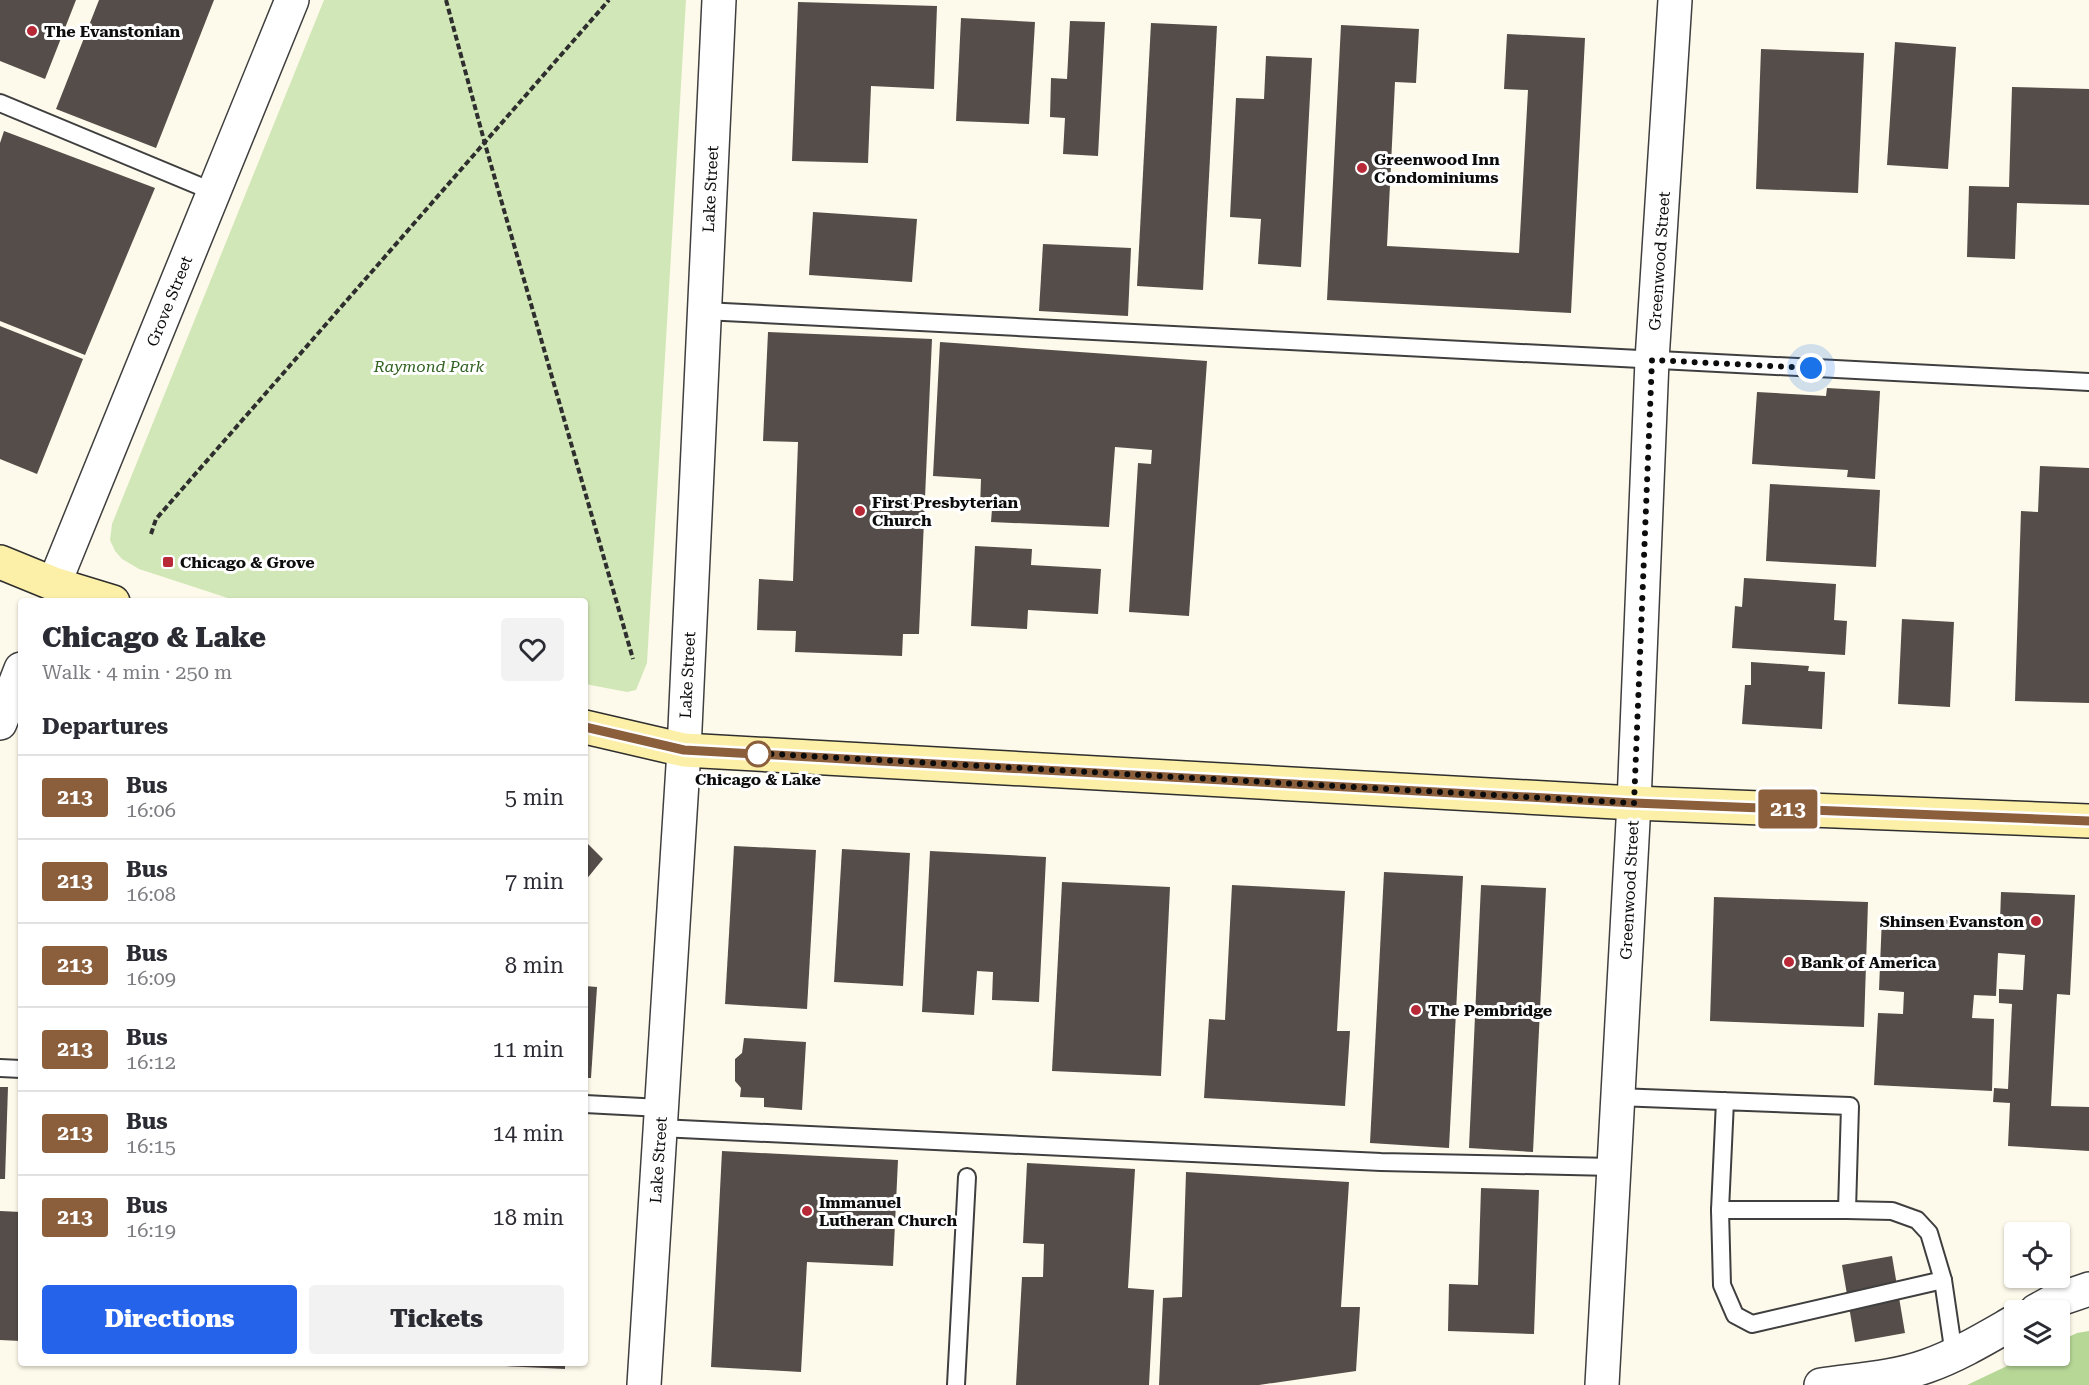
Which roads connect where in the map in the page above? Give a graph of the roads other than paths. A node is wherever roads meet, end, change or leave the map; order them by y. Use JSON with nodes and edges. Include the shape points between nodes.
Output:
{"nodes":[{"id":1,"x":292,"y":0,"type":"edge"},
{"id":2,"x":719,"y":0,"type":"edge"},
{"id":3,"x":1675,"y":0,"type":"edge"},
{"id":4,"x":0,"y":103,"type":"edge"},
{"id":5,"x":214,"y":192,"type":"junction"},
{"id":6,"x":704,"y":311,"type":"junction"},
{"id":7,"x":1652,"y":360,"type":"junction"},
{"id":8,"x":2089,"y":382,"type":"edge"},
{"id":9,"x":0,"y":562,"type":"edge"},
{"id":10,"x":51,"y":593,"type":"edge"},
{"id":11,"x":85,"y":598,"type":"edge"},
{"id":12,"x":18,"y":677,"type":"edge"},
{"id":13,"x":0,"y":723,"type":"edge"},
{"id":14,"x":588,"y":728,"type":"edge"},
{"id":15,"x":684,"y":750,"type":"junction"},
{"id":16,"x":1634,"y":803,"type":"junction"},
{"id":17,"x":2089,"y":821,"type":"edge"},
{"id":18,"x":0,"y":1068,"type":"edge"},
{"id":19,"x":18,"y":1069,"type":"edge"},
{"id":20,"x":1617,"y":1097,"type":"junction"},
{"id":21,"x":1725,"y":1101,"type":"junction"},
{"id":22,"x":588,"y":1105,"type":"edge"},
{"id":23,"x":660,"y":1118,"type":"junction"},
{"id":24,"x":1613,"y":1167,"type":"junction"},
{"id":25,"x":967,"y":1177,"type":"dead end"},
{"id":26,"x":1720,"y":1210,"type":"junction"},
{"id":27,"x":1846,"y":1210,"type":"junction"},
{"id":28,"x":1943,"y":1280,"type":"junction"},
{"id":29,"x":2089,"y":1289,"type":"edge"},
{"id":30,"x":2058,"y":1300,"type":"edge"},
{"id":31,"x":2004,"y":1328,"type":"edge"},
{"id":32,"x":1954,"y":1355,"type":"junction"},
{"id":33,"x":644,"y":1385,"type":"edge"},
{"id":34,"x":956,"y":1385,"type":"edge"},
{"id":35,"x":1602,"y":1385,"type":"edge"},
{"id":36,"x":1821,"y":1385,"type":"edge"}],
"edges":[{"from":1,"to":5,"type":"street","name":"Grove Street"},
{"from":2,"to":6,"type":"street","name":"Lake Street"},
{"from":3,"to":7,"type":"street","name":"Greenwood Street"},
{"from":4,"to":5,"type":"lane"},
{"from":5,"to":10,"type":"street","name":"Grove Street"},
{"from":6,"to":7,"type":"lane"},
{"from":6,"to":15,"type":"street","name":"Lake Street"},
{"from":7,"to":8,"type":"lane"},
{"from":7,"to":16,"type":"street","name":"Greenwood Street"},
{"from":9,"to":10,"type":"main road"},
{"from":10,"to":11,"type":"main road"},
{"from":12,"to":13,"type":"street"},
{"from":14,"to":15,"type":"main road"},
{"from":15,"to":16,"type":"main road"},
{"from":15,"to":23,"type":"street","name":"Lake Street"},
{"from":16,"to":17,"type":"main road"},
{"from":16,"to":20,"type":"street","name":"Greenwood Street"},
{"from":18,"to":19,"type":"lane"},
{"from":20,"to":21,"type":"lane"},
{"from":20,"to":24,"type":"street","name":"Greenwood Street"},
{"from":21,"to":26,"type":"lane"},
{"from":21,"to":27,"type":"lane","via":[[1850,1106]]},
{"from":22,"to":23,"type":"lane"},
{"from":23,"to":24,"type":"lane","via":[[1381,1162]]},
{"from":23,"to":33,"type":"street","name":"Lake Street"},
{"from":24,"to":35,"type":"street","name":"Greenwood Street"},
{"from":25,"to":34,"type":"lane"},
{"from":26,"to":27,"type":"lane"},
{"from":26,"to":28,"type":"lane","via":[[1722,1285],[1735,1315],[1752,1324]]},
{"from":27,"to":28,"type":"lane","via":[[1892,1210],[1917,1220],[1929,1233]]},
{"from":28,"to":32,"type":"lane"},
{"from":29,"to":30,"type":"street"},
{"from":31,"to":32,"type":"street"},
{"from":32,"to":36,"type":"street","via":[[1925,1367]]}]}
